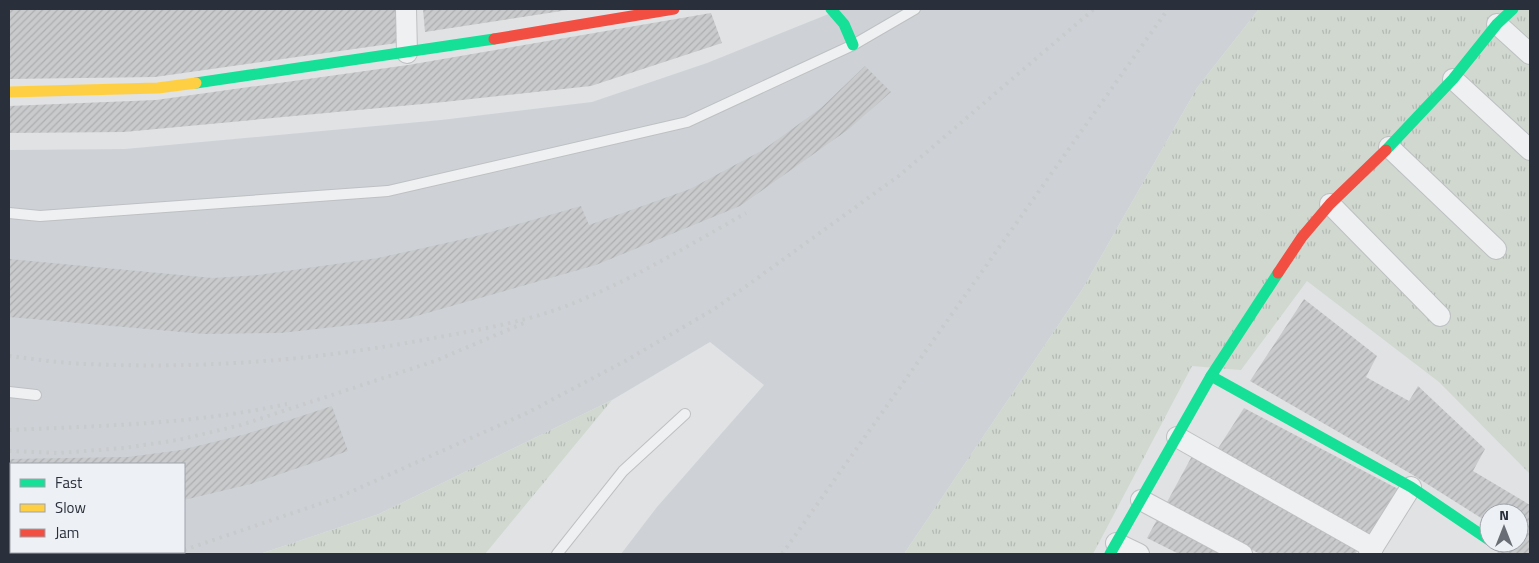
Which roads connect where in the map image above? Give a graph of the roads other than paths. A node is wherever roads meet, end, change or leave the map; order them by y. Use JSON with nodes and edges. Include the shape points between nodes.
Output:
{"nodes":[{"id":1,"x":406,"y":9,"type":"edge"},
{"id":2,"x":674,"y":9,"type":"edge"},
{"id":3,"x":831,"y":9,"type":"edge"},
{"id":4,"x":915,"y":9,"type":"edge"},
{"id":5,"x":1513,"y":9,"type":"edge"},
{"id":6,"x":1497,"y":24,"type":"junction"},
{"id":7,"x":853,"y":45,"type":"junction"},
{"id":8,"x":407,"y":53,"type":"junction"},
{"id":9,"x":1530,"y":54,"type":"edge"},
{"id":10,"x":1454,"y":79,"type":"junction"},
{"id":11,"x":9,"y":92,"type":"edge"},
{"id":12,"x":1389,"y":147,"type":"junction"},
{"id":13,"x":1530,"y":150,"type":"edge"},
{"id":14,"x":1330,"y":204,"type":"junction"},
{"id":15,"x":9,"y":213,"type":"edge"},
{"id":16,"x":1496,"y":249,"type":"dead end"},
{"id":17,"x":1440,"y":316,"type":"dead end"},
{"id":18,"x":1210,"y":376,"type":"junction"},
{"id":19,"x":9,"y":392,"type":"edge"},
{"id":20,"x":36,"y":395,"type":"dead end"},
{"id":21,"x":685,"y":414,"type":"dead end"},
{"id":22,"x":1177,"y":437,"type":"junction"},
{"id":23,"x":1411,"y":487,"type":"junction"},
{"id":24,"x":1141,"y":500,"type":"junction"},
{"id":25,"x":1479,"y":534,"type":"edge"},
{"id":26,"x":1113,"y":548,"type":"edge"},
{"id":27,"x":1371,"y":551,"type":"edge"},
{"id":28,"x":556,"y":554,"type":"edge"},
{"id":29,"x":1139,"y":554,"type":"edge"},
{"id":30,"x":1242,"y":554,"type":"edge"}],
"edges":[{"from":1,"to":8,"type":"street"},
{"from":2,"to":8,"type":"street"},
{"from":3,"to":7,"type":"street","via":[[844,24]]},
{"from":4,"to":7,"type":"lane"},
{"from":5,"to":6,"type":"street"},
{"from":6,"to":9,"type":"street"},
{"from":6,"to":10,"type":"street"},
{"from":7,"to":15,"type":"lane","via":[[687,122],[388,191],[40,216]]},
{"from":8,"to":11,"type":"street","via":[[158,88]]},
{"from":10,"to":12,"type":"street"},
{"from":10,"to":13,"type":"street"},
{"from":12,"to":14,"type":"street"},
{"from":12,"to":16,"type":"street"},
{"from":14,"to":17,"type":"street"},
{"from":14,"to":18,"type":"street","via":[[1302,237]]},
{"from":18,"to":22,"type":"street"},
{"from":18,"to":23,"type":"street"},
{"from":19,"to":20,"type":"lane"},
{"from":21,"to":28,"type":"lane","via":[[623,471]]},
{"from":22,"to":24,"type":"street"},
{"from":22,"to":27,"type":"street"},
{"from":23,"to":25,"type":"street"},
{"from":23,"to":27,"type":"street"},
{"from":24,"to":26,"type":"street"},
{"from":24,"to":30,"type":"street"},
{"from":26,"to":29,"type":"street"}]}
